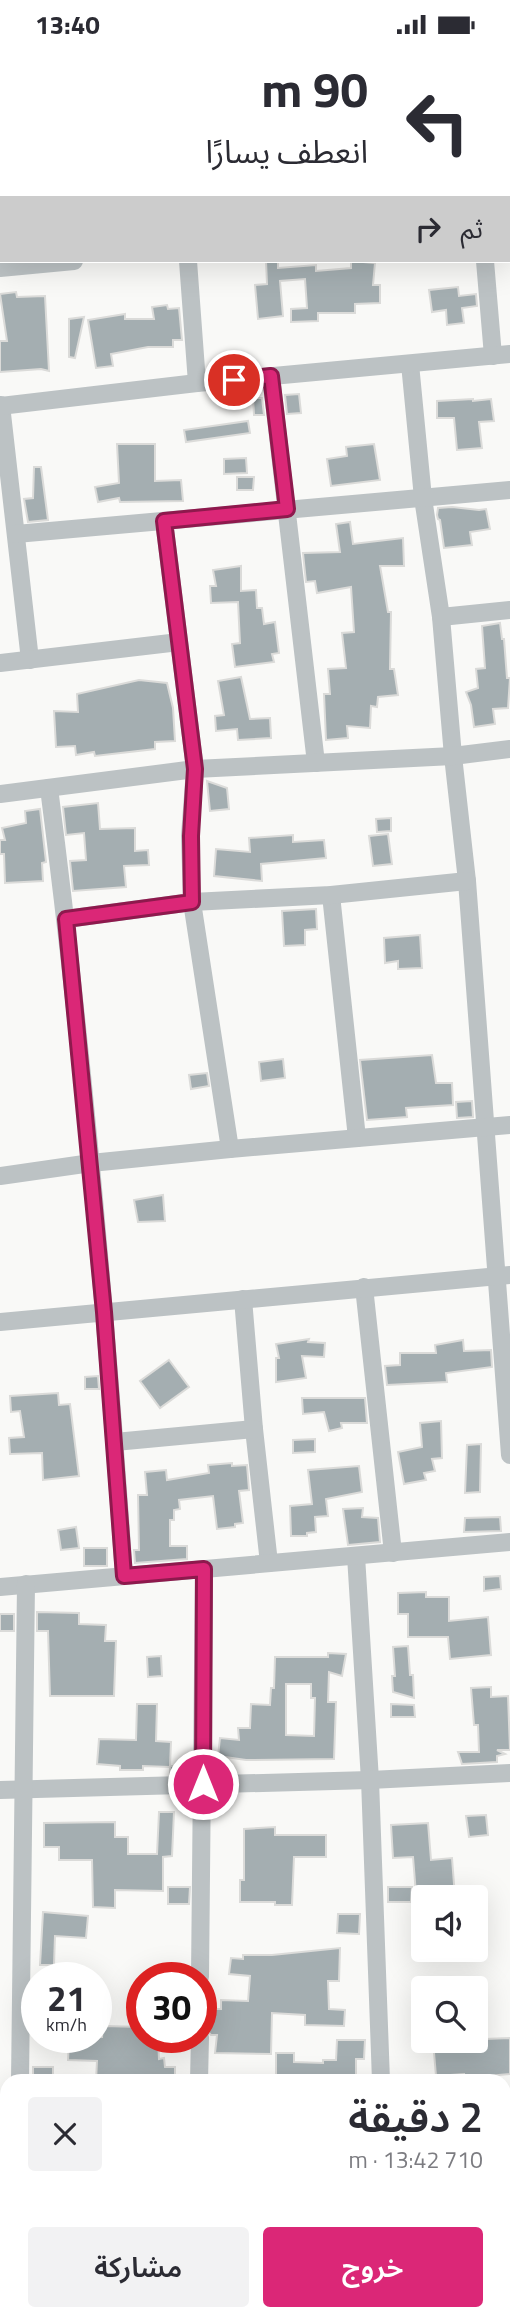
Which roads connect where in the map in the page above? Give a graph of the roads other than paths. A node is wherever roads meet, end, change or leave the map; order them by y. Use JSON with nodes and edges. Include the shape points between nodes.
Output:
{"nodes":[{"id":1,"x":53,"y":263,"type":"edge"},
{"id":2,"x":188,"y":263,"type":"edge"},
{"id":3,"x":485,"y":263,"type":"edge"},
{"id":4,"x":0,"y":268,"type":"edge"},
{"id":5,"x":501,"y":355,"type":"edge"},
{"id":6,"x":410,"y":364,"type":"junction"},
{"id":7,"x":271,"y":376,"type":"junction"},
{"id":8,"x":197,"y":383,"type":"junction"},
{"id":9,"x":1,"y":406,"type":"edge"},
{"id":10,"x":510,"y":490,"type":"edge"},
{"id":11,"x":423,"y":498,"type":"junction"},
{"id":12,"x":287,"y":509,"type":"junction"},
{"id":13,"x":164,"y":521,"type":"junction"},
{"id":14,"x":16,"y":534,"type":"junction"},
{"id":15,"x":510,"y":610,"type":"edge"},
{"id":16,"x":441,"y":617,"type":"junction"},
{"id":17,"x":179,"y":642,"type":"junction"},
{"id":18,"x":30,"y":660,"type":"junction"},
{"id":19,"x":0,"y":663,"type":"edge"},
{"id":20,"x":510,"y":749,"type":"edge"},
{"id":21,"x":453,"y":755,"type":"junction"},
{"id":22,"x":316,"y":763,"type":"junction"},
{"id":23,"x":195,"y":769,"type":"junction"},
{"id":24,"x":49,"y":789,"type":"junction"},
{"id":25,"x":0,"y":794,"type":"edge"},
{"id":26,"x":467,"y":881,"type":"junction"},
{"id":27,"x":331,"y":895,"type":"junction"},
{"id":28,"x":192,"y":902,"type":"junction"},
{"id":29,"x":66,"y":919,"type":"junction"},
{"id":30,"x":510,"y":1125,"type":"edge"},
{"id":31,"x":485,"y":1128,"type":"junction"},
{"id":32,"x":357,"y":1138,"type":"junction"},
{"id":33,"x":230,"y":1149,"type":"junction"},
{"id":34,"x":91,"y":1163,"type":"junction"},
{"id":35,"x":0,"y":1176,"type":"edge"},
{"id":36,"x":503,"y":1276,"type":"edge"},
{"id":37,"x":364,"y":1287,"type":"junction"},
{"id":38,"x":243,"y":1299,"type":"junction"},
{"id":39,"x":104,"y":1312,"type":"junction"},
{"id":40,"x":0,"y":1322,"type":"edge"},
{"id":41,"x":254,"y":1429,"type":"junction"},
{"id":42,"x":115,"y":1442,"type":"junction"},
{"id":43,"x":510,"y":1455,"type":"edge"},
{"id":44,"x":510,"y":1542,"type":"edge"},
{"id":45,"x":393,"y":1553,"type":"junction"},
{"id":46,"x":356,"y":1556,"type":"junction"},
{"id":47,"x":269,"y":1563,"type":"junction"},
{"id":48,"x":204,"y":1569,"type":"junction"},
{"id":49,"x":124,"y":1576,"type":"junction"},
{"id":50,"x":26,"y":1584,"type":"junction"},
{"id":51,"x":0,"y":1587,"type":"edge"},
{"id":52,"x":510,"y":1773,"type":"edge"},
{"id":53,"x":370,"y":1780,"type":"junction"},
{"id":54,"x":203,"y":1784,"type":"junction"},
{"id":55,"x":0,"y":1790,"type":"edge"},
{"id":56,"x":23,"y":1790,"type":"junction"},
{"id":57,"x":200,"y":1962,"type":"edge"},
{"id":58,"x":200,"y":2053,"type":"edge"},
{"id":59,"x":20,"y":2074,"type":"edge"},
{"id":60,"x":199,"y":2074,"type":"edge"},
{"id":61,"x":381,"y":2074,"type":"edge"}],
"edges":[{"from":1,"to":4,"type":"street"},
{"from":2,"to":8,"type":"street"},
{"from":3,"to":5,"type":"street"},
{"from":5,"to":6,"type":"street"},
{"from":6,"to":7,"type":"street"},
{"from":6,"to":11,"type":"street"},
{"from":7,"to":8,"type":"street"},
{"from":7,"to":12,"type":"street"},
{"from":8,"to":9,"type":"street"},
{"from":9,"to":14,"type":"street"},
{"from":10,"to":11,"type":"street"},
{"from":11,"to":12,"type":"street"},
{"from":11,"to":16,"type":"street"},
{"from":12,"to":13,"type":"street"},
{"from":12,"to":22,"type":"street"},
{"from":13,"to":14,"type":"street"},
{"from":13,"to":17,"type":"street"},
{"from":14,"to":18,"type":"street"},
{"from":15,"to":16,"type":"street"},
{"from":16,"to":21,"type":"street"},
{"from":17,"to":18,"type":"street"},
{"from":17,"to":23,"type":"street"},
{"from":18,"to":19,"type":"street"},
{"from":20,"to":21,"type":"street"},
{"from":21,"to":22,"type":"street"},
{"from":21,"to":26,"type":"street"},
{"from":22,"to":23,"type":"street"},
{"from":23,"to":24,"type":"street"},
{"from":23,"to":28,"type":"street"},
{"from":24,"to":25,"type":"street"},
{"from":24,"to":29,"type":"street"},
{"from":26,"to":27,"type":"street"},
{"from":26,"to":31,"type":"street"},
{"from":27,"to":28,"type":"street"},
{"from":27,"to":32,"type":"street"},
{"from":28,"to":29,"type":"street"},
{"from":28,"to":33,"type":"street"},
{"from":29,"to":34,"type":"street"},
{"from":30,"to":31,"type":"street"},
{"from":31,"to":32,"type":"street"},
{"from":31,"to":36,"type":"street"},
{"from":32,"to":33,"type":"street"},
{"from":33,"to":34,"type":"street"},
{"from":34,"to":35,"type":"street"},
{"from":34,"to":39,"type":"street"},
{"from":36,"to":37,"type":"street"},
{"from":36,"to":43,"type":"street"},
{"from":37,"to":38,"type":"street"},
{"from":37,"to":45,"type":"street"},
{"from":38,"to":39,"type":"street"},
{"from":38,"to":41,"type":"street"},
{"from":39,"to":40,"type":"street"},
{"from":39,"to":42,"type":"street"},
{"from":41,"to":42,"type":"street"},
{"from":41,"to":47,"type":"street"},
{"from":42,"to":49,"type":"street"},
{"from":44,"to":45,"type":"street"},
{"from":45,"to":46,"type":"street"},
{"from":46,"to":47,"type":"street"},
{"from":46,"to":53,"type":"street"},
{"from":47,"to":48,"type":"street"},
{"from":48,"to":49,"type":"street"},
{"from":48,"to":54,"type":"street"},
{"from":49,"to":50,"type":"street"},
{"from":50,"to":51,"type":"street"},
{"from":50,"to":56,"type":"street"},
{"from":52,"to":53,"type":"street"},
{"from":53,"to":54,"type":"street"},
{"from":53,"to":61,"type":"street"},
{"from":54,"to":56,"type":"street"},
{"from":54,"to":57,"type":"street"},
{"from":55,"to":56,"type":"street"},
{"from":56,"to":59,"type":"street"},
{"from":58,"to":60,"type":"street"}]}
